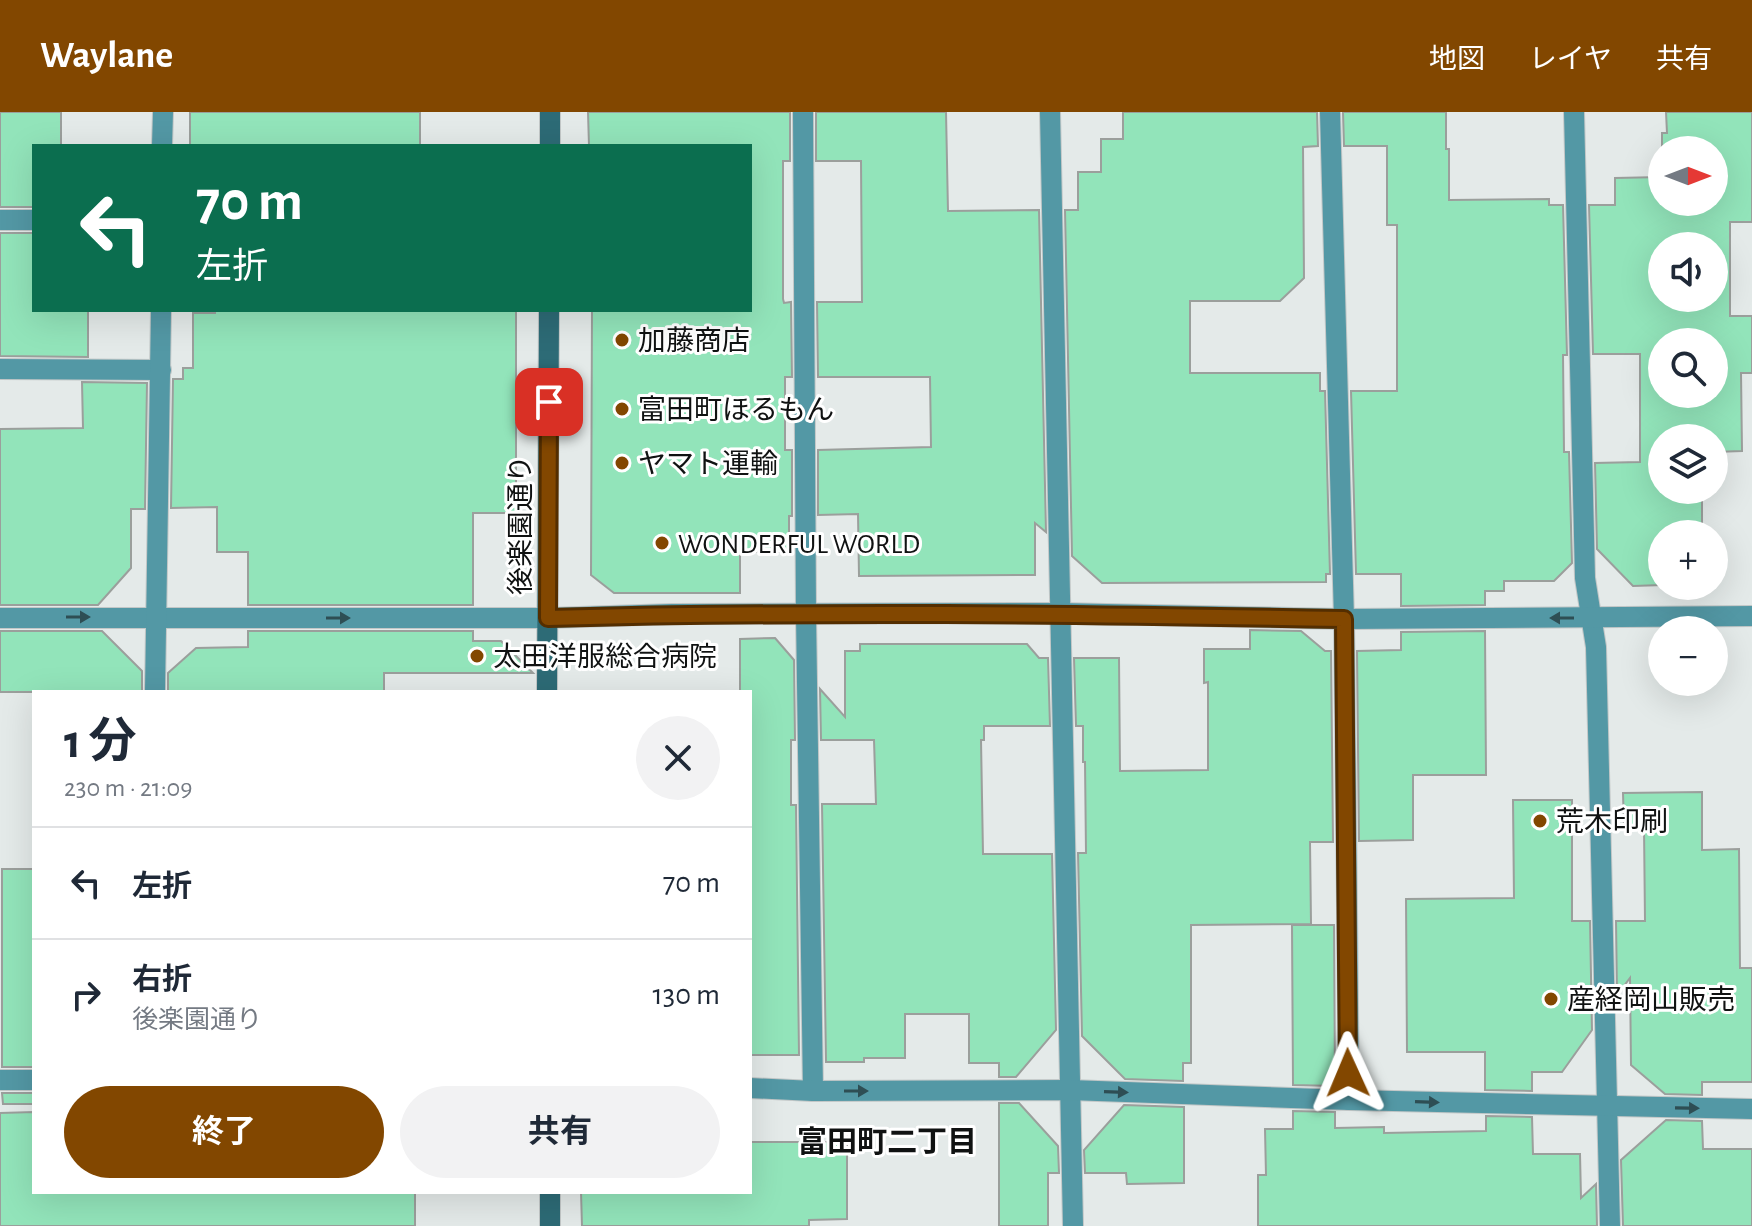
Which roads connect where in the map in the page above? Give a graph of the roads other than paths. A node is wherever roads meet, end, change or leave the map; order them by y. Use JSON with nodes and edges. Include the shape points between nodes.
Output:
{"nodes":[{"id":1,"x":163,"y":112,"type":"edge"},
{"id":2,"x":550,"y":112,"type":"edge"},
{"id":3,"x":803,"y":112,"type":"edge"},
{"id":4,"x":1050,"y":112,"type":"edge"},
{"id":5,"x":1330,"y":112,"type":"edge"},
{"id":6,"x":1574,"y":112,"type":"edge"},
{"id":7,"x":162,"y":144,"type":"edge"},
{"id":8,"x":550,"y":144,"type":"edge"},
{"id":9,"x":0,"y":220,"type":"edge"},
{"id":10,"x":32,"y":220,"type":"edge"},
{"id":11,"x":161,"y":312,"type":"edge"},
{"id":12,"x":549,"y":312,"type":"edge"},
{"id":13,"x":0,"y":369,"type":"edge"},
{"id":14,"x":161,"y":370,"type":"junction"},
{"id":15,"x":1059,"y":613,"type":"junction"},
{"id":16,"x":806,"y":614,"type":"junction"},
{"id":17,"x":1752,"y":616,"type":"edge"},
{"id":18,"x":156,"y":617,"type":"junction"},
{"id":19,"x":1592,"y":617,"type":"junction"},
{"id":20,"x":0,"y":618,"type":"edge"},
{"id":21,"x":548,"y":618,"type":"junction"},
{"id":22,"x":1344,"y":619,"type":"junction"},
{"id":23,"x":155,"y":690,"type":"edge"},
{"id":24,"x":547,"y":690,"type":"edge"},
{"id":25,"x":0,"y":1080,"type":"edge"},
{"id":26,"x":32,"y":1080,"type":"edge"},
{"id":27,"x":752,"y":1088,"type":"edge"},
{"id":28,"x":1070,"y":1090,"type":"junction"},
{"id":29,"x":813,"y":1091,"type":"junction"},
{"id":30,"x":1349,"y":1100,"type":"junction"},
{"id":31,"x":1607,"y":1107,"type":"junction"},
{"id":32,"x":1752,"y":1109,"type":"edge"},
{"id":33,"x":550,"y":1194,"type":"edge"},
{"id":34,"x":550,"y":1226,"type":"edge"},
{"id":35,"x":1073,"y":1226,"type":"edge"},
{"id":36,"x":1610,"y":1226,"type":"edge"}],
"edges":[{"from":1,"to":7,"type":"street"},
{"from":2,"to":8,"type":"street"},
{"from":3,"to":16,"type":"street"},
{"from":4,"to":15,"type":"street"},
{"from":5,"to":22,"type":"street"},
{"from":6,"to":19,"type":"street","via":[[1585,578]]},
{"from":9,"to":10,"type":"street"},
{"from":11,"to":14,"type":"street"},
{"from":12,"to":21,"type":"street","name":"後楽園通り"},
{"from":13,"to":14,"type":"street"},
{"from":14,"to":18,"type":"street"},
{"from":15,"to":16,"type":"street"},
{"from":15,"to":22,"type":"street"},
{"from":15,"to":28,"type":"street"},
{"from":16,"to":21,"type":"street"},
{"from":16,"to":29,"type":"street"},
{"from":17,"to":19,"type":"street"},
{"from":20,"to":18,"type":"street","one_way":true},
{"from":18,"to":21,"type":"street","one_way":true},
{"from":18,"to":23,"type":"street"},
{"from":19,"to":22,"type":"street","one_way":true},
{"from":19,"to":31,"type":"street"},
{"from":21,"to":24,"type":"street","name":"後楽園通り"},
{"from":22,"to":30,"type":"street"},
{"from":25,"to":26,"type":"street"},
{"from":27,"to":29,"type":"street"},
{"from":29,"to":28,"type":"street","one_way":true},
{"from":28,"to":30,"type":"street","one_way":true},
{"from":28,"to":35,"type":"street"},
{"from":30,"to":31,"type":"street","one_way":true},
{"from":31,"to":32,"type":"street","one_way":true},
{"from":31,"to":36,"type":"street"},
{"from":33,"to":34,"type":"street"}]}
